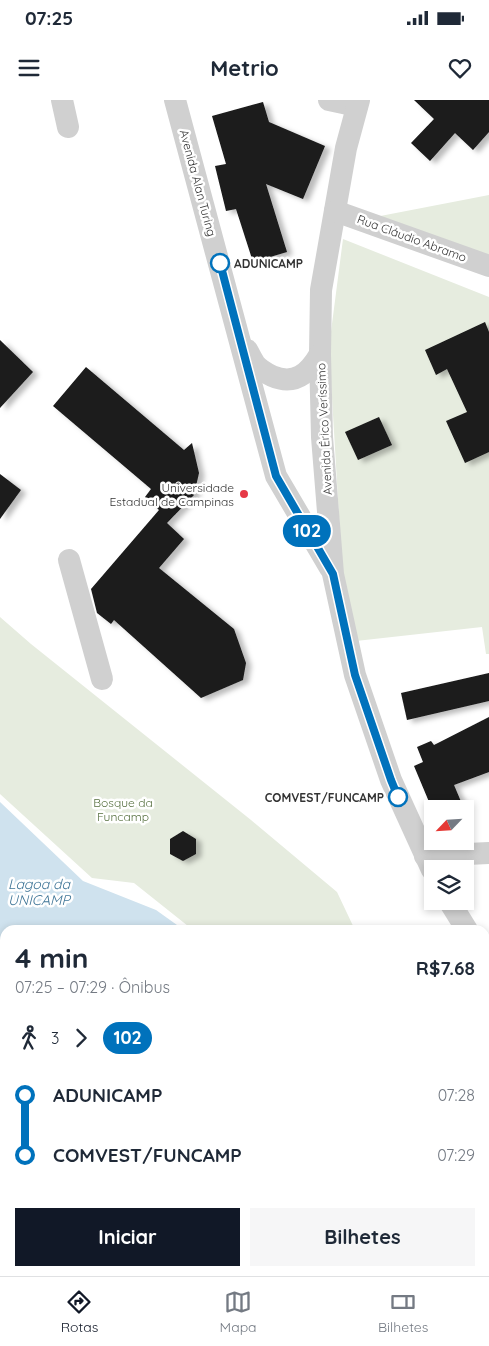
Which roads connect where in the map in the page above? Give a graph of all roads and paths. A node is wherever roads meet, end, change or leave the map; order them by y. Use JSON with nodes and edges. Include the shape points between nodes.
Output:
{"nodes":[{"id":1,"x":62,"y":100,"type":"edge"},
{"id":2,"x":175,"y":100,"type":"edge"},
{"id":3,"x":329,"y":100,"type":"edge"},
{"id":4,"x":358,"y":103,"type":"edge"},
{"id":5,"x":68,"y":127,"type":"dead end"},
{"id":6,"x":334,"y":211,"type":"junction"},
{"id":7,"x":489,"y":266,"type":"edge"},
{"id":8,"x":240,"y":339,"type":"junction"},
{"id":9,"x":320,"y":354,"type":"junction"},
{"id":10,"x":69,"y":560,"type":"dead end"},
{"id":11,"x":333,"y":574,"type":"junction"},
{"id":12,"x":102,"y":679,"type":"dead end"},
{"id":13,"x":489,"y":853,"type":"edge"},
{"id":14,"x":428,"y":860,"type":"edge"},
{"id":15,"x":447,"y":860,"type":"edge"},
{"id":16,"x":455,"y":910,"type":"edge"},
{"id":17,"x":464,"y":925,"type":"edge"}],
"edges":[{"from":1,"to":5,"type":"street"},
{"from":2,"to":8,"type":"street","name":"Avenida Alan Turing"},
{"from":3,"to":4,"type":"street"},
{"from":4,"to":6,"type":"street","name":"Avenida Érico Veríssimo"},
{"from":6,"to":7,"type":"street","name":"Rua Cláudio Abramo"},
{"from":6,"to":9,"type":"street","name":"Avenida Érico Veríssimo","via":[[321,290]]},
{"from":8,"to":9,"type":"street","via":[[255,364],[279,379],[292,380],[305,374]]},
{"from":8,"to":11,"type":"street","name":"Avenida Alan Turing","via":[[276,476]]},
{"from":9,"to":11,"type":"street","name":"Avenida Érico Veríssimo","via":[[322,436]]},
{"from":10,"to":12,"type":"street"},
{"from":11,"to":14,"type":"street","name":"Avenida Érico Veríssimo","via":[[355,675],[391,780]]},
{"from":13,"to":15,"type":"street"},
{"from":16,"to":17,"type":"street"}]}
